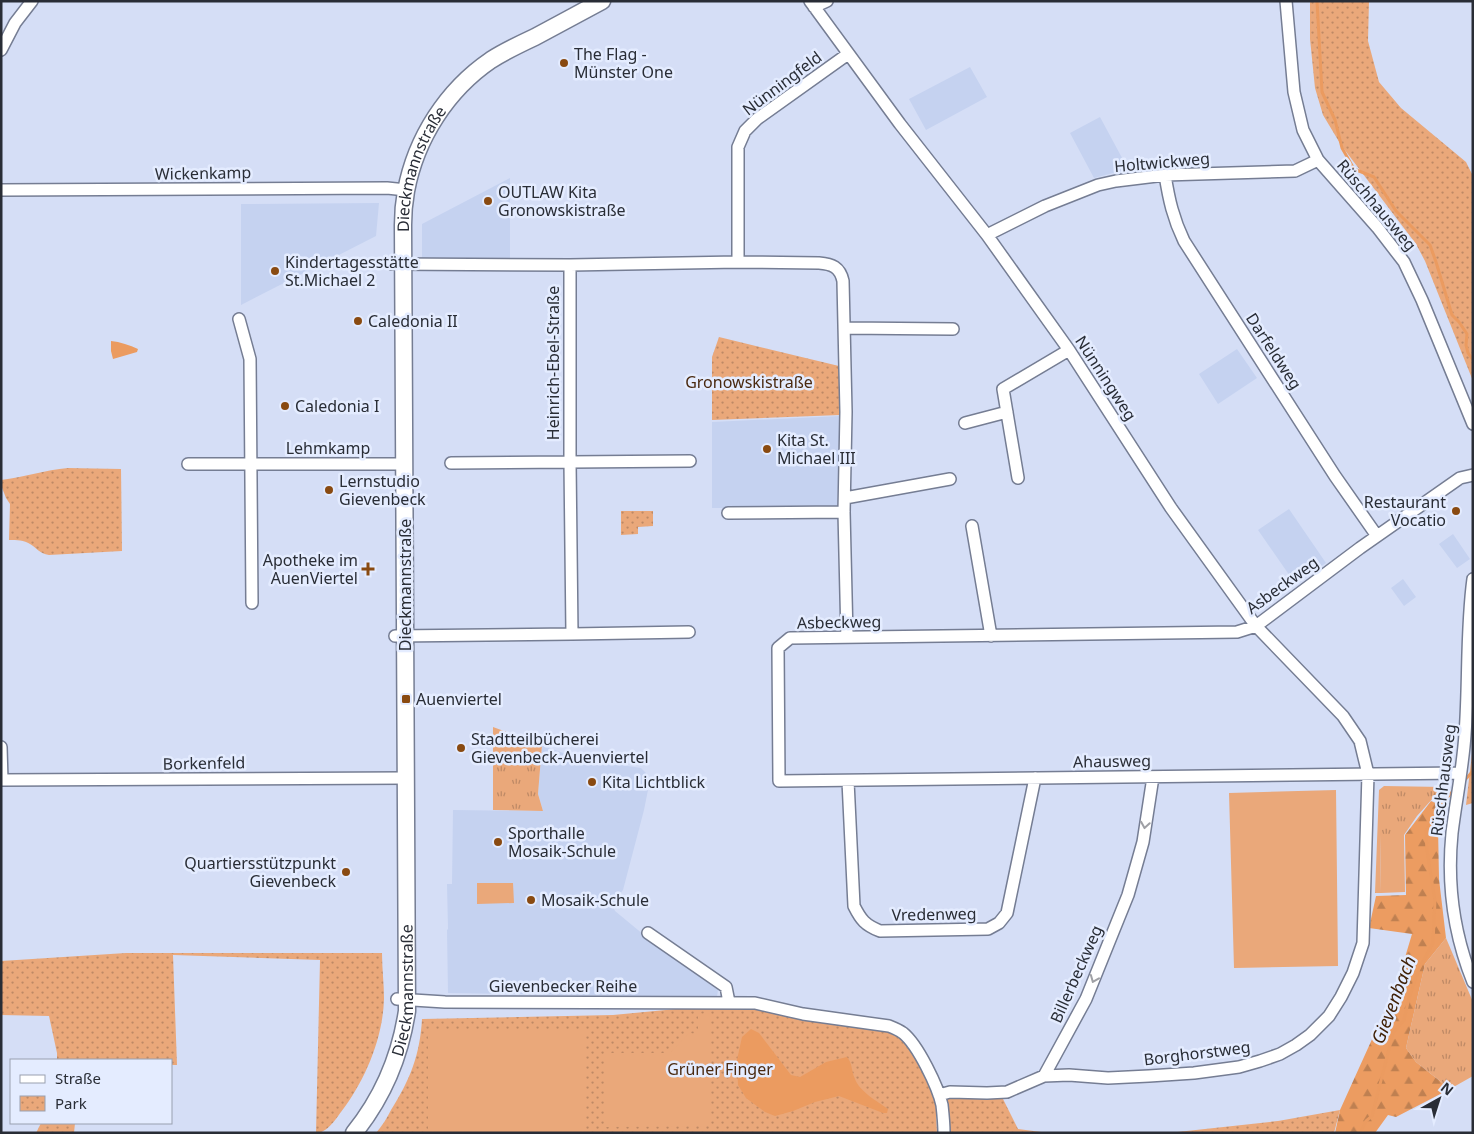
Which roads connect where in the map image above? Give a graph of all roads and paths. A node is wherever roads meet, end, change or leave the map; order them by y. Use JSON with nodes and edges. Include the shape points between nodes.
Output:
{"nodes":[{"id":1,"x":32,"y":1,"type":"edge"},
{"id":2,"x":580,"y":1,"type":"edge"},
{"id":3,"x":602,"y":1,"type":"edge"},
{"id":4,"x":827,"y":1,"type":"edge"},
{"id":5,"x":1286,"y":1,"type":"edge"},
{"id":6,"x":812,"y":4,"type":"edge"},
{"id":7,"x":1,"y":50,"type":"edge"},
{"id":8,"x":848,"y":54,"type":"junction"},
{"id":9,"x":1318,"y":160,"type":"junction"},
{"id":10,"x":1165,"y":175,"type":"junction"},
{"id":11,"x":1,"y":190,"type":"edge"},
{"id":12,"x":401,"y":190,"type":"junction"},
{"id":13,"x":987,"y":236,"type":"junction"},
{"id":14,"x":738,"y":262,"type":"junction"},
{"id":15,"x":398,"y":264,"type":"junction"},
{"id":16,"x":570,"y":265,"type":"junction"},
{"id":17,"x":240,"y":320,"type":"dead end"},
{"id":18,"x":844,"y":328,"type":"junction"},
{"id":19,"x":953,"y":330,"type":"dead end"},
{"id":20,"x":1070,"y":350,"type":"junction"},
{"id":21,"x":1007,"y":412,"type":"junction"},
{"id":22,"x":965,"y":423,"type":"dead end"},
{"id":23,"x":1473,"y":424,"type":"edge"},
{"id":24,"x":690,"y":461,"type":"dead end"},
{"id":25,"x":570,"y":462,"type":"junction"},
{"id":26,"x":451,"y":463,"type":"dead end"},
{"id":27,"x":188,"y":464,"type":"dead end"},
{"id":28,"x":251,"y":464,"type":"junction"},
{"id":29,"x":399,"y":464,"type":"junction"},
{"id":30,"x":1473,"y":475,"type":"edge"},
{"id":31,"x":1018,"y":478,"type":"dead end"},
{"id":32,"x":950,"y":479,"type":"dead end"},
{"id":33,"x":845,"y":498,"type":"junction"},
{"id":34,"x":844,"y":512,"type":"junction"},
{"id":35,"x":728,"y":513,"type":"dead end"},
{"id":36,"x":972,"y":526,"type":"dead end"},
{"id":37,"x":1376,"y":536,"type":"junction"},
{"id":38,"x":1473,"y":578,"type":"edge"},
{"id":39,"x":252,"y":603,"type":"dead end"},
{"id":40,"x":1471,"y":609,"type":"edge"},
{"id":41,"x":1256,"y":626,"type":"junction"},
{"id":42,"x":689,"y":632,"type":"dead end"},
{"id":43,"x":572,"y":634,"type":"junction"},
{"id":44,"x":400,"y":636,"type":"junction"},
{"id":45,"x":992,"y":636,"type":"junction"},
{"id":46,"x":847,"y":638,"type":"junction"},
{"id":47,"x":1,"y":747,"type":"edge"},
{"id":48,"x":778,"y":765,"type":"joint"},
{"id":49,"x":1460,"y":773,"type":"junction"},
{"id":50,"x":1368,"y":774,"type":"junction"},
{"id":51,"x":1153,"y":777,"type":"junction"},
{"id":52,"x":401,"y":778,"type":"junction"},
{"id":53,"x":1035,"y":778,"type":"junction"},
{"id":54,"x":1,"y":780,"type":"edge"},
{"id":55,"x":848,"y":781,"type":"junction"},
{"id":56,"x":648,"y":932,"type":"dead end"},
{"id":57,"x":1473,"y":982,"type":"edge"},
{"id":58,"x":402,"y":999,"type":"junction"},
{"id":59,"x":729,"y":1002,"type":"junction"},
{"id":60,"x":1044,"y":1076,"type":"junction"},
{"id":61,"x":939,"y":1095,"type":"junction"},
{"id":62,"x":340,"y":1133,"type":"edge"},
{"id":63,"x":354,"y":1133,"type":"edge"},
{"id":64,"x":944,"y":1133,"type":"edge"}],
"edges":[{"from":1,"to":7,"type":"street","via":[[15,23]]},
{"from":2,"to":12,"type":"street","name":"Dieckmannstraße","via":[[494,47],[450,82],[430,107],[405,154]]},
{"from":3,"to":12,"type":"street","name":"Dieckmannstraße","via":[[502,54],[463,84],[426,133]]},
{"from":4,"to":6,"type":"street"},
{"from":5,"to":9,"type":"street","name":"Rüschhausweg","via":[[1294,92],[1303,130]]},
{"from":6,"to":8,"type":"street","name":"Nünningweg"},
{"from":8,"to":13,"type":"street","name":"Nünningweg"},
{"from":8,"to":14,"type":"street","name":"Nünningfeld","via":[[745,131],[738,147]]},
{"from":9,"to":10,"type":"street","name":"Holtwickweg","via":[[1295,171]]},
{"from":9,"to":23,"type":"street","name":"Rüschhausweg","via":[[1404,262]]},
{"from":10,"to":13,"type":"street","name":"Holtwickweg","via":[[1089,188]]},
{"from":10,"to":37,"type":"street","name":"Darfeldweg","via":[[1175,222],[1184,240]]},
{"from":11,"to":12,"type":"street","name":"Wickenkamp"},
{"from":12,"to":15,"type":"street","name":"Dieckmannstraße","via":[[392,220]]},
{"from":13,"to":20,"type":"street","name":"Nünningweg"},
{"from":14,"to":16,"type":"street"},
{"from":14,"to":18,"type":"street","via":[[819,262],[836,267],[843,281]]},
{"from":15,"to":16,"type":"street"},
{"from":15,"to":29,"type":"street","name":"Dieckmannstraße"},
{"from":16,"to":25,"type":"street","name":"Heinrich-Ebel-Straße"},
{"from":17,"to":28,"type":"street","via":[[250,359]]},
{"from":18,"to":19,"type":"street"},
{"from":18,"to":33,"type":"street"},
{"from":20,"to":21,"type":"street","via":[[1003,389]]},
{"from":20,"to":41,"type":"street","name":"Nünningweg","via":[[1172,508]]},
{"from":21,"to":22,"type":"street"},
{"from":21,"to":31,"type":"street"},
{"from":24,"to":25,"type":"street","name":"Heinrich-Ebel-Straße"},
{"from":25,"to":26,"type":"street","name":"Heinrich-Ebel-Straße"},
{"from":25,"to":43,"type":"street","name":"Heinrich-Ebel-Straße"},
{"from":27,"to":28,"type":"street","name":"Lehmkamp"},
{"from":28,"to":29,"type":"street","name":"Lehmkamp"},
{"from":28,"to":39,"type":"street"},
{"from":29,"to":44,"type":"street","name":"Dieckmannstraße"},
{"from":30,"to":37,"type":"street","name":"Asbeckweg","via":[[1460,478]]},
{"from":32,"to":33,"type":"street"},
{"from":33,"to":34,"type":"street"},
{"from":34,"to":35,"type":"street"},
{"from":34,"to":46,"type":"street"},
{"from":36,"to":45,"type":"street"},
{"from":37,"to":41,"type":"street","name":"Asbeckweg"},
{"from":38,"to":40,"type":"street","name":"Rüschhausweg"},
{"from":40,"to":49,"type":"street","name":"Rüschhausweg","via":[[1465,745]]},
{"from":41,"to":45,"type":"street","name":"Asbeckweg","via":[[1237,632]]},
{"from":41,"to":50,"type":"street","name":"Nünningweg","via":[[1342,716],[1360,741]]},
{"from":42,"to":43,"type":"street"},
{"from":43,"to":44,"type":"street"},
{"from":44,"to":52,"type":"street","name":"Dieckmannstraße"},
{"from":45,"to":46,"type":"street","name":"Asbeckweg"},
{"from":46,"to":48,"type":"street","name":"Asbeckweg","via":[[790,638],[778,648]]},
{"from":47,"to":54,"type":"street"},
{"from":48,"to":55,"type":"street","name":"Ahausweg","via":[[779,781]]},
{"from":49,"to":50,"type":"street","name":"Ahausweg"},
{"from":49,"to":57,"type":"street","name":"Rüschhausweg","via":[[1452,835],[1451,884],[1458,939]]},
{"from":50,"to":51,"type":"street","name":"Ahausweg"},
{"from":50,"to":60,"type":"street","name":"Borghorstweg","via":[[1363,943],[1341,997],[1329,1016],[1310,1035],[1280,1054],[1239,1067],[1108,1078]]},
{"from":51,"to":53,"type":"street","name":"Ahausweg"},
{"from":51,"to":60,"type":"street","name":"Billerbeckweg","one_way":true,"via":[[1143,842],[1128,895],[1086,998]]},
{"from":52,"to":54,"type":"street","name":"Borkenfeld"},
{"from":52,"to":58,"type":"street","name":"Dieckmannstraße"},
{"from":53,"to":55,"type":"street","name":"Ahausweg"},
{"from":53,"to":55,"type":"street","name":"Vredenweg","via":[[1008,913],[999,923],[988,929],[880,931],[869,927],[854,906]]},
{"from":56,"to":59,"type":"street","via":[[726,987]]},
{"from":58,"to":59,"type":"street","name":"Gievenbecker Reihe"},
{"from":58,"to":62,"type":"street","name":"Dieckmannstraße","via":[[380,1071],[365,1101]]},
{"from":58,"to":63,"type":"street","name":"Dieckmannstraße","via":[[405,1024],[397,1058],[376,1102]]},
{"from":59,"to":61,"type":"street","name":"Gievenbecker Reihe","via":[[755,1003],[803,1014],[889,1026],[902,1032],[919,1053]]},
{"from":60,"to":61,"type":"street","via":[[1007,1092],[950,1092]]},
{"from":61,"to":64,"type":"street","name":"Gievenbecker Reihe"}]}
